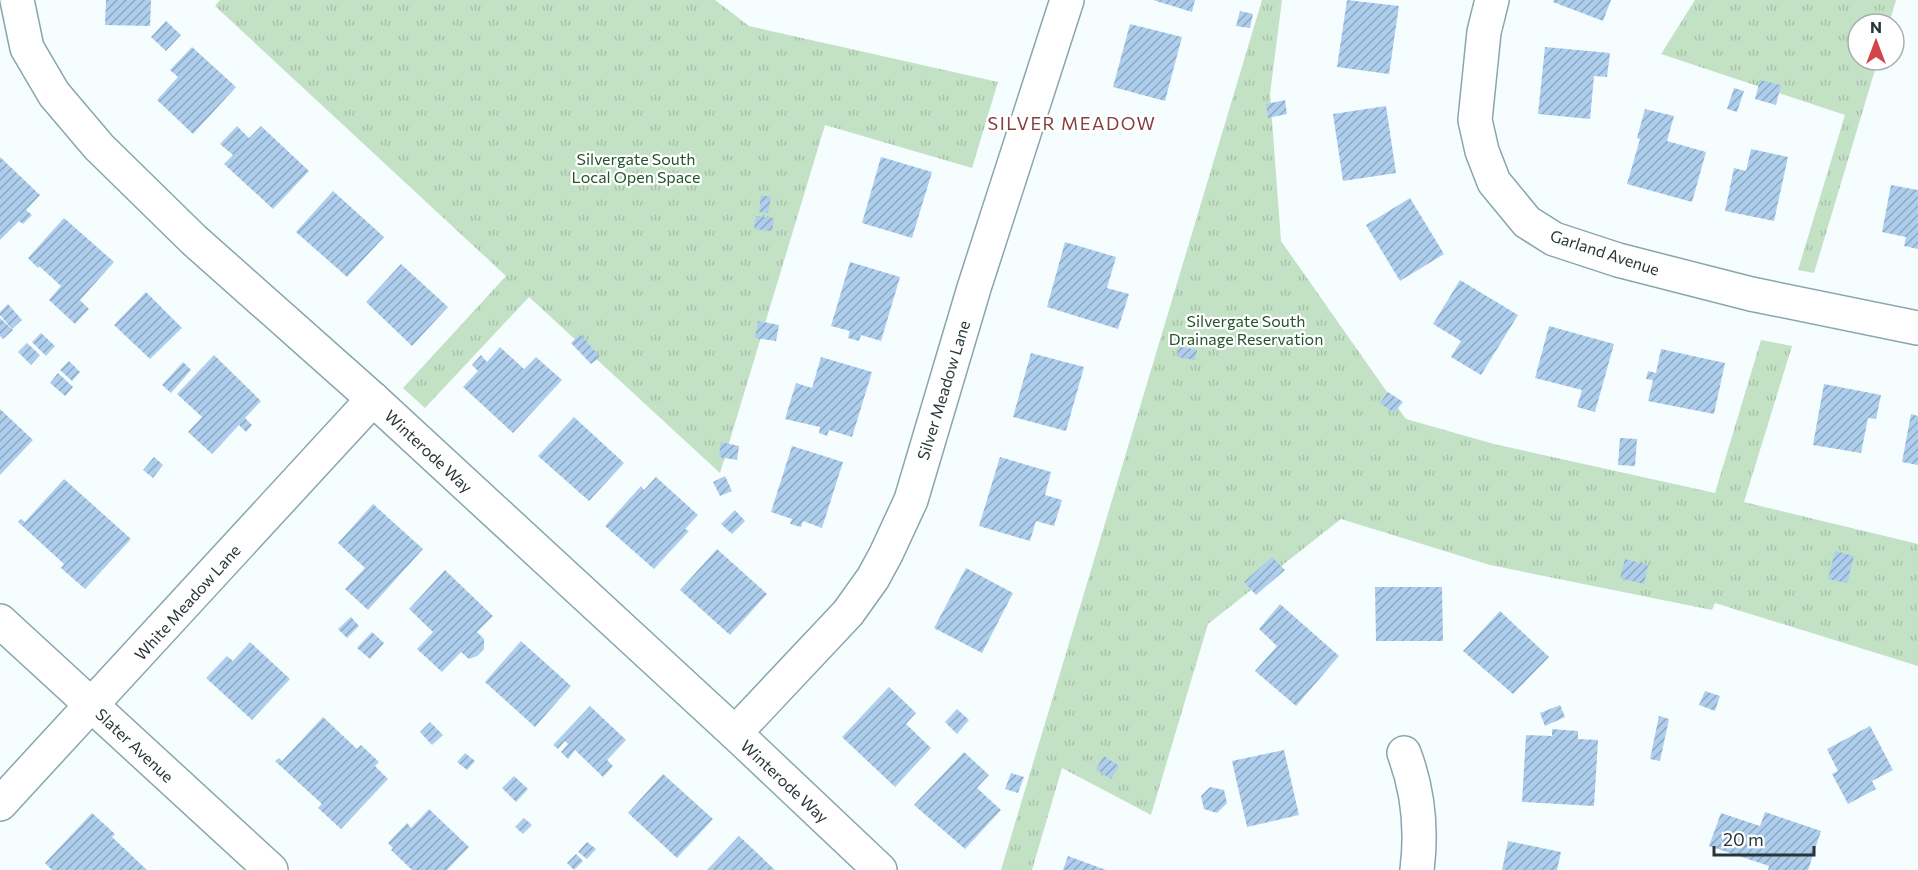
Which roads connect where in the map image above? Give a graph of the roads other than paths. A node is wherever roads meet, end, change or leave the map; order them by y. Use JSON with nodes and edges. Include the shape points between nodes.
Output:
{"nodes":[{"id":1,"x":1067,"y":0,"type":"edge"},
{"id":2,"x":1491,"y":0,"type":"edge"},
{"id":3,"x":17,"y":3,"type":"edge"},
{"id":4,"x":1918,"y":328,"type":"edge"},
{"id":5,"x":373,"y":399,"type":"junction"},
{"id":6,"x":0,"y":621,"type":"edge"},
{"id":7,"x":93,"y":705,"type":"junction"},
{"id":8,"x":735,"y":733,"type":"junction"},
{"id":9,"x":1404,"y":753,"type":"dead end"},
{"id":10,"x":0,"y":804,"type":"edge"},
{"id":11,"x":270,"y":870,"type":"edge"},
{"id":12,"x":880,"y":870,"type":"edge"},
{"id":13,"x":1416,"y":870,"type":"edge"}],
"edges":[{"from":1,"to":8,"type":"street","name":"Silver Meadow Lane","via":[[911,500],[886,554],[848,613]]},
{"from":2,"to":4,"type":"street","name":"Garland Avenue","via":[[1475,120],[1494,182],[1527,222],[1554,239],[1618,260],[1751,294]]},
{"from":3,"to":5,"type":"street","name":"Winterode Way","via":[[27,48],[54,94],[99,147],[195,240]]},
{"from":5,"to":7,"type":"street","name":"White Meadow Lane"},
{"from":5,"to":8,"type":"street","name":"Winterode Way"},
{"from":6,"to":7,"type":"street","name":"Slater Avenue"},
{"from":7,"to":10,"type":"street","name":"White Meadow Lane"},
{"from":7,"to":11,"type":"street","name":"Slater Avenue"},
{"from":8,"to":12,"type":"street","name":"Winterode Way"},
{"from":9,"to":13,"type":"street","via":[[1416,794]]}]}
